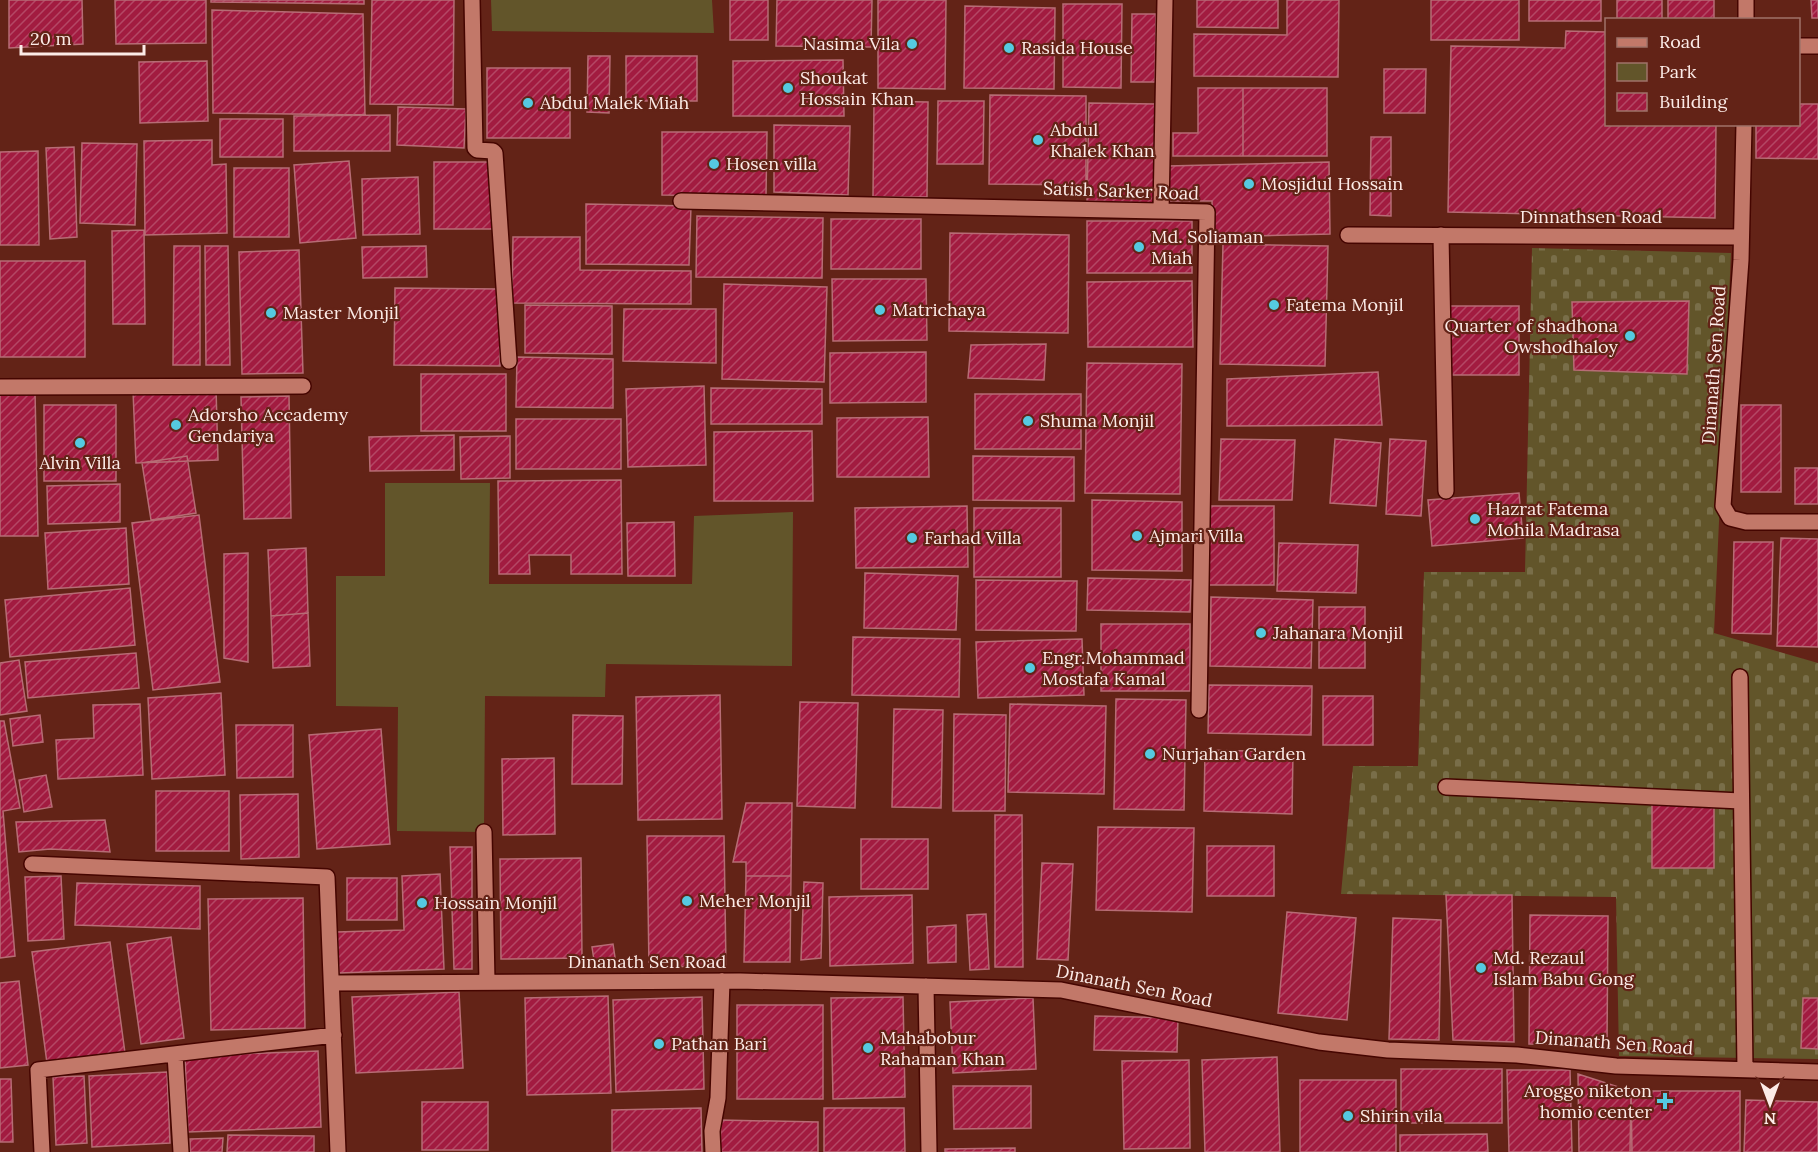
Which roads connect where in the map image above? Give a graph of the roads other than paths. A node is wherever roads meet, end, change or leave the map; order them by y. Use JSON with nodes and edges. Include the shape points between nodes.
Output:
{"nodes":[{"id":1,"x":472,"y":0,"type":"edge"},
{"id":2,"x":1165,"y":0,"type":"edge"},
{"id":3,"x":1746,"y":0,"type":"edge"},
{"id":4,"x":1746,"y":18,"type":"edge"},
{"id":5,"x":1800,"y":46,"type":"edge"},
{"id":6,"x":1818,"y":46,"type":"edge"},
{"id":7,"x":1744,"y":126,"type":"edge"},
{"id":8,"x":681,"y":201,"type":"dead end"},
{"id":9,"x":1161,"y":211,"type":"junction"},
{"id":10,"x":1348,"y":235,"type":"dead end"},
{"id":11,"x":1441,"y":235,"type":"junction"},
{"id":12,"x":1741,"y":237,"type":"junction"},
{"id":13,"x":509,"y":361,"type":"dead end"},
{"id":14,"x":303,"y":386,"type":"dead end"},
{"id":15,"x":0,"y":387,"type":"edge"},
{"id":16,"x":1446,"y":491,"type":"dead end"},
{"id":17,"x":1818,"y":522,"type":"edge"},
{"id":18,"x":1740,"y":676,"type":"dead end"},
{"id":19,"x":1199,"y":710,"type":"dead end"},
{"id":20,"x":1446,"y":787,"type":"dead end"},
{"id":21,"x":1741,"y":801,"type":"junction"},
{"id":22,"x":484,"y":832,"type":"dead end"},
{"id":23,"x":32,"y":864,"type":"dead end"},
{"id":24,"x":722,"y":981,"type":"junction"},
{"id":25,"x":487,"y":982,"type":"junction"},
{"id":26,"x":332,"y":984,"type":"junction"},
{"id":27,"x":926,"y":986,"type":"junction"},
{"id":28,"x":334,"y":1035,"type":"junction"},
{"id":29,"x":175,"y":1054,"type":"junction"},
{"id":30,"x":1745,"y":1070,"type":"junction"},
{"id":31,"x":1818,"y":1072,"type":"edge"},
{"id":32,"x":42,"y":1152,"type":"edge"},
{"id":33,"x":181,"y":1152,"type":"edge"},
{"id":34,"x":338,"y":1152,"type":"edge"},
{"id":35,"x":713,"y":1152,"type":"edge"},
{"id":36,"x":929,"y":1152,"type":"edge"}],
"edges":[{"from":1,"to":13,"type":"street","via":[[475,148],[495,153]]},
{"from":2,"to":9,"type":"street"},
{"from":3,"to":4,"type":"street"},
{"from":5,"to":6,"type":"street"},
{"from":7,"to":12,"type":"street","name":"Dinanath Sen Road"},
{"from":8,"to":9,"type":"street","name":"Satish Sarker Road"},
{"from":9,"to":19,"type":"street","name":"Satish Sarker Road","via":[[1207,212]]},
{"from":10,"to":11,"type":"street","name":"Dinnathsen Road"},
{"from":11,"to":12,"type":"street","name":"Dinnathsen Road"},
{"from":11,"to":16,"type":"street"},
{"from":12,"to":17,"type":"street","name":"Dinanath Sen Road","via":[[1723,506],[1730,518],[1746,522]]},
{"from":14,"to":15,"type":"street"},
{"from":18,"to":21,"type":"street"},
{"from":20,"to":21,"type":"street"},
{"from":21,"to":30,"type":"street"},
{"from":22,"to":25,"type":"street"},
{"from":23,"to":26,"type":"street","via":[[327,877]]},
{"from":24,"to":25,"type":"street","name":"Dinanath Sen Road"},
{"from":24,"to":27,"type":"street","name":"Dinanath Sen Road"},
{"from":24,"to":35,"type":"street"},
{"from":25,"to":26,"type":"street","name":"Dinanath Sen Road"},
{"from":26,"to":28,"type":"street"},
{"from":27,"to":30,"type":"street","name":"Dinanath Sen Road","via":[[1061,990],[1319,1042],[1388,1050],[1517,1055],[1616,1066]]},
{"from":27,"to":36,"type":"street"},
{"from":28,"to":29,"type":"street"},
{"from":28,"to":34,"type":"street"},
{"from":29,"to":32,"type":"street","via":[[38,1070]]},
{"from":29,"to":33,"type":"street"},
{"from":30,"to":31,"type":"street","name":"Dinanath Sen Road"}]}
